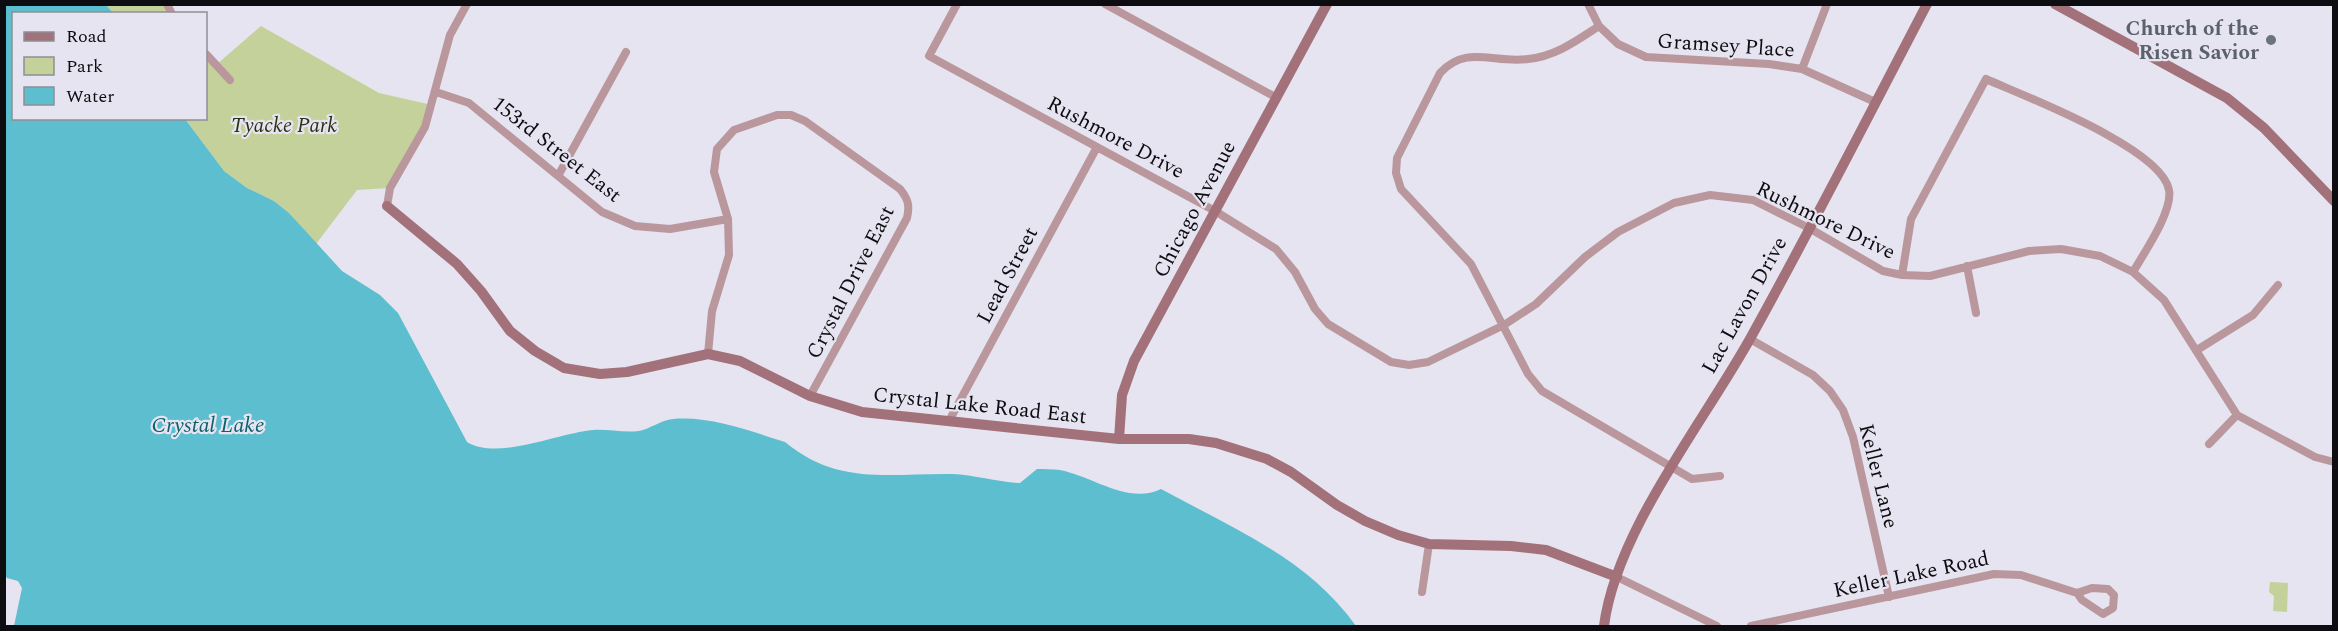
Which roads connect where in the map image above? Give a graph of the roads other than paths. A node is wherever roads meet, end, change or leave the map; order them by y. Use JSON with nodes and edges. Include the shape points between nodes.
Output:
{"nodes":[{"id":1,"x":467,"y":4,"type":"edge"},
{"id":2,"x":957,"y":4,"type":"edge"},
{"id":3,"x":1105,"y":4,"type":"edge"},
{"id":4,"x":1327,"y":4,"type":"edge"},
{"id":5,"x":1588,"y":4,"type":"edge"},
{"id":6,"x":1827,"y":4,"type":"edge"},
{"id":7,"x":1927,"y":4,"type":"edge"},
{"id":8,"x":2055,"y":4,"type":"edge"},
{"id":9,"x":1599,"y":26,"type":"junction"},
{"id":10,"x":626,"y":52,"type":"dead end"},
{"id":11,"x":207,"y":55,"type":"edge"},
{"id":12,"x":1802,"y":69,"type":"junction"},
{"id":13,"x":230,"y":80,"type":"dead end"},
{"id":14,"x":436,"y":92,"type":"junction"},
{"id":15,"x":1276,"y":98,"type":"junction"},
{"id":16,"x":1877,"y":99,"type":"junction"},
{"id":17,"x":1097,"y":147,"type":"junction"},
{"id":18,"x":558,"y":176,"type":"junction"},
{"id":19,"x":2334,"y":201,"type":"edge"},
{"id":20,"x":387,"y":206,"type":"joint"},
{"id":21,"x":1215,"y":211,"type":"junction"},
{"id":22,"x":728,"y":219,"type":"junction"},
{"id":23,"x":1809,"y":228,"type":"junction"},
{"id":24,"x":1967,"y":266,"type":"junction"},
{"id":25,"x":2133,"y":272,"type":"junction"},
{"id":26,"x":1902,"y":275,"type":"junction"},
{"id":27,"x":2278,"y":285,"type":"dead end"},
{"id":28,"x":1976,"y":314,"type":"dead end"},
{"id":29,"x":1504,"y":324,"type":"junction"},
{"id":30,"x":1750,"y":339,"type":"junction"},
{"id":31,"x":2197,"y":350,"type":"junction"},
{"id":32,"x":708,"y":354,"type":"junction"},
{"id":33,"x":810,"y":396,"type":"junction"},
{"id":34,"x":2237,"y":415,"type":"junction"},
{"id":35,"x":949,"y":421,"type":"junction"},
{"id":36,"x":1119,"y":439,"type":"junction"},
{"id":37,"x":2209,"y":444,"type":"dead end"},
{"id":38,"x":2334,"y":462,"type":"edge"},
{"id":39,"x":1672,"y":469,"type":"junction"},
{"id":40,"x":1720,"y":476,"type":"dead end"},
{"id":41,"x":1429,"y":544,"type":"junction"},
{"id":42,"x":1617,"y":577,"type":"junction"},
{"id":43,"x":1422,"y":592,"type":"dead end"},
{"id":44,"x":2077,"y":593,"type":"dead end"},
{"id":45,"x":1889,"y":597,"type":"junction"},
{"id":46,"x":1604,"y":627,"type":"edge"},
{"id":47,"x":1717,"y":627,"type":"edge"},
{"id":48,"x":1751,"y":627,"type":"edge"}],
"edges":[{"from":1,"to":14,"type":"street","via":[[450,35]]},
{"from":2,"to":17,"type":"street","name":"Rushmore Drive","via":[[929,56]]},
{"from":3,"to":15,"type":"street"},
{"from":4,"to":15,"type":"street","name":"Chicago Avenue"},
{"from":5,"to":9,"type":"street","name":"Gramsey Place"},
{"from":6,"to":12,"type":"street"},
{"from":7,"to":16,"type":"street","name":"Lac Lavon Drive"},
{"from":8,"to":19,"type":"street","via":[[2227,98],[2264,128]]},
{"from":9,"to":12,"type":"street","name":"Gramsey Place","via":[[1618,44],[1646,57],[1769,63]]},
{"from":9,"to":29,"type":"street","via":[[1562,51],[1527,60],[1468,56],[1450,62],[1440,73],[1397,158],[1401,189],[1471,264]]},
{"from":10,"to":18,"type":"street"},
{"from":11,"to":13,"type":"street"},
{"from":12,"to":16,"type":"street","name":"Gramsey Place"},
{"from":14,"to":18,"type":"street","name":"153rd Street East","via":[[469,103]]},
{"from":14,"to":20,"type":"street","via":[[425,127],[390,188]]},
{"from":15,"to":21,"type":"street","name":"Chicago Avenue"},
{"from":16,"to":23,"type":"street","name":"Lac Lavon Drive"},
{"from":17,"to":21,"type":"street","name":"Rushmore Drive"},
{"from":17,"to":35,"type":"street","name":"Lead Street"},
{"from":18,"to":22,"type":"street","name":"153rd Street East","via":[[602,212],[635,226],[670,229]]},
{"from":20,"to":32,"type":"street","name":"Crystal Lake Road East","via":[[457,264],[510,331],[564,368],[609,374]]},
{"from":21,"to":29,"type":"street","name":"Rushmore Drive","via":[[1276,249],[1328,324],[1391,362],[1428,362]]},
{"from":21,"to":36,"type":"street","name":"Chicago Avenue","via":[[1134,361],[1122,395]]},
{"from":22,"to":32,"type":"street","via":[[729,255],[712,310]]},
{"from":22,"to":33,"type":"street","name":"Crystal Drive East","via":[[714,172],[717,148],[734,130],[777,115],[805,121],[907,198],[907,218]]},
{"from":23,"to":26,"type":"street","name":"Rushmore Drive","via":[[1883,271]]},
{"from":23,"to":29,"type":"street","name":"Rushmore Drive","via":[[1753,200],[1710,195],[1674,203],[1618,232],[1536,304]]},
{"from":23,"to":30,"type":"street","name":"Lac Lavon Drive"},
{"from":24,"to":25,"type":"street","name":"Rushmore Drive","via":[[2029,251],[2061,249],[2100,256]]},
{"from":24,"to":26,"type":"street","name":"Rushmore Drive","via":[[1930,276]]},
{"from":24,"to":28,"type":"street"},
{"from":25,"to":26,"type":"street","via":[[2168,207],[2170,190],[2163,175],[2106,132],[1986,79],[1911,219]]},
{"from":25,"to":31,"type":"street","name":"Rushmore Drive","via":[[2164,300]]},
{"from":27,"to":31,"type":"street","via":[[2253,315]]},
{"from":29,"to":39,"type":"street","via":[[1528,374],[1542,391]]},
{"from":30,"to":39,"type":"street","name":"Lac Lavon Drive"},
{"from":30,"to":45,"type":"street","name":"Keller Lane","via":[[1813,375],[1843,410],[1853,437]]},
{"from":31,"to":34,"type":"street","name":"Rushmore Drive"},
{"from":32,"to":33,"type":"street","name":"Crystal Lake Road East","via":[[740,362]]},
{"from":33,"to":35,"type":"street","name":"Crystal Lake Road East","via":[[862,412]]},
{"from":34,"to":37,"type":"street"},
{"from":34,"to":38,"type":"street","name":"Rushmore Drive","via":[[2315,458]]},
{"from":35,"to":36,"type":"street","name":"Crystal Lake Road East"},
{"from":36,"to":41,"type":"street","name":"Crystal Lake Road East","via":[[1189,439],[1239,448],[1291,472],[1365,521]]},
{"from":39,"to":40,"type":"street","via":[[1692,479]]},
{"from":39,"to":42,"type":"street","name":"Lac Lavon Drive","via":[[1632,539]]},
{"from":41,"to":42,"type":"street","name":"Crystal Lake Road East","via":[[1546,550]]},
{"from":41,"to":43,"type":"street"},
{"from":42,"to":46,"type":"street","name":"Lac Lavon Drive"},
{"from":42,"to":47,"type":"street"},
{"from":44,"to":45,"type":"street","name":"Keller Lake Road","via":[[2021,575],[1995,574]]},
{"from":45,"to":48,"type":"street","name":"Keller Lake Road"}]}
